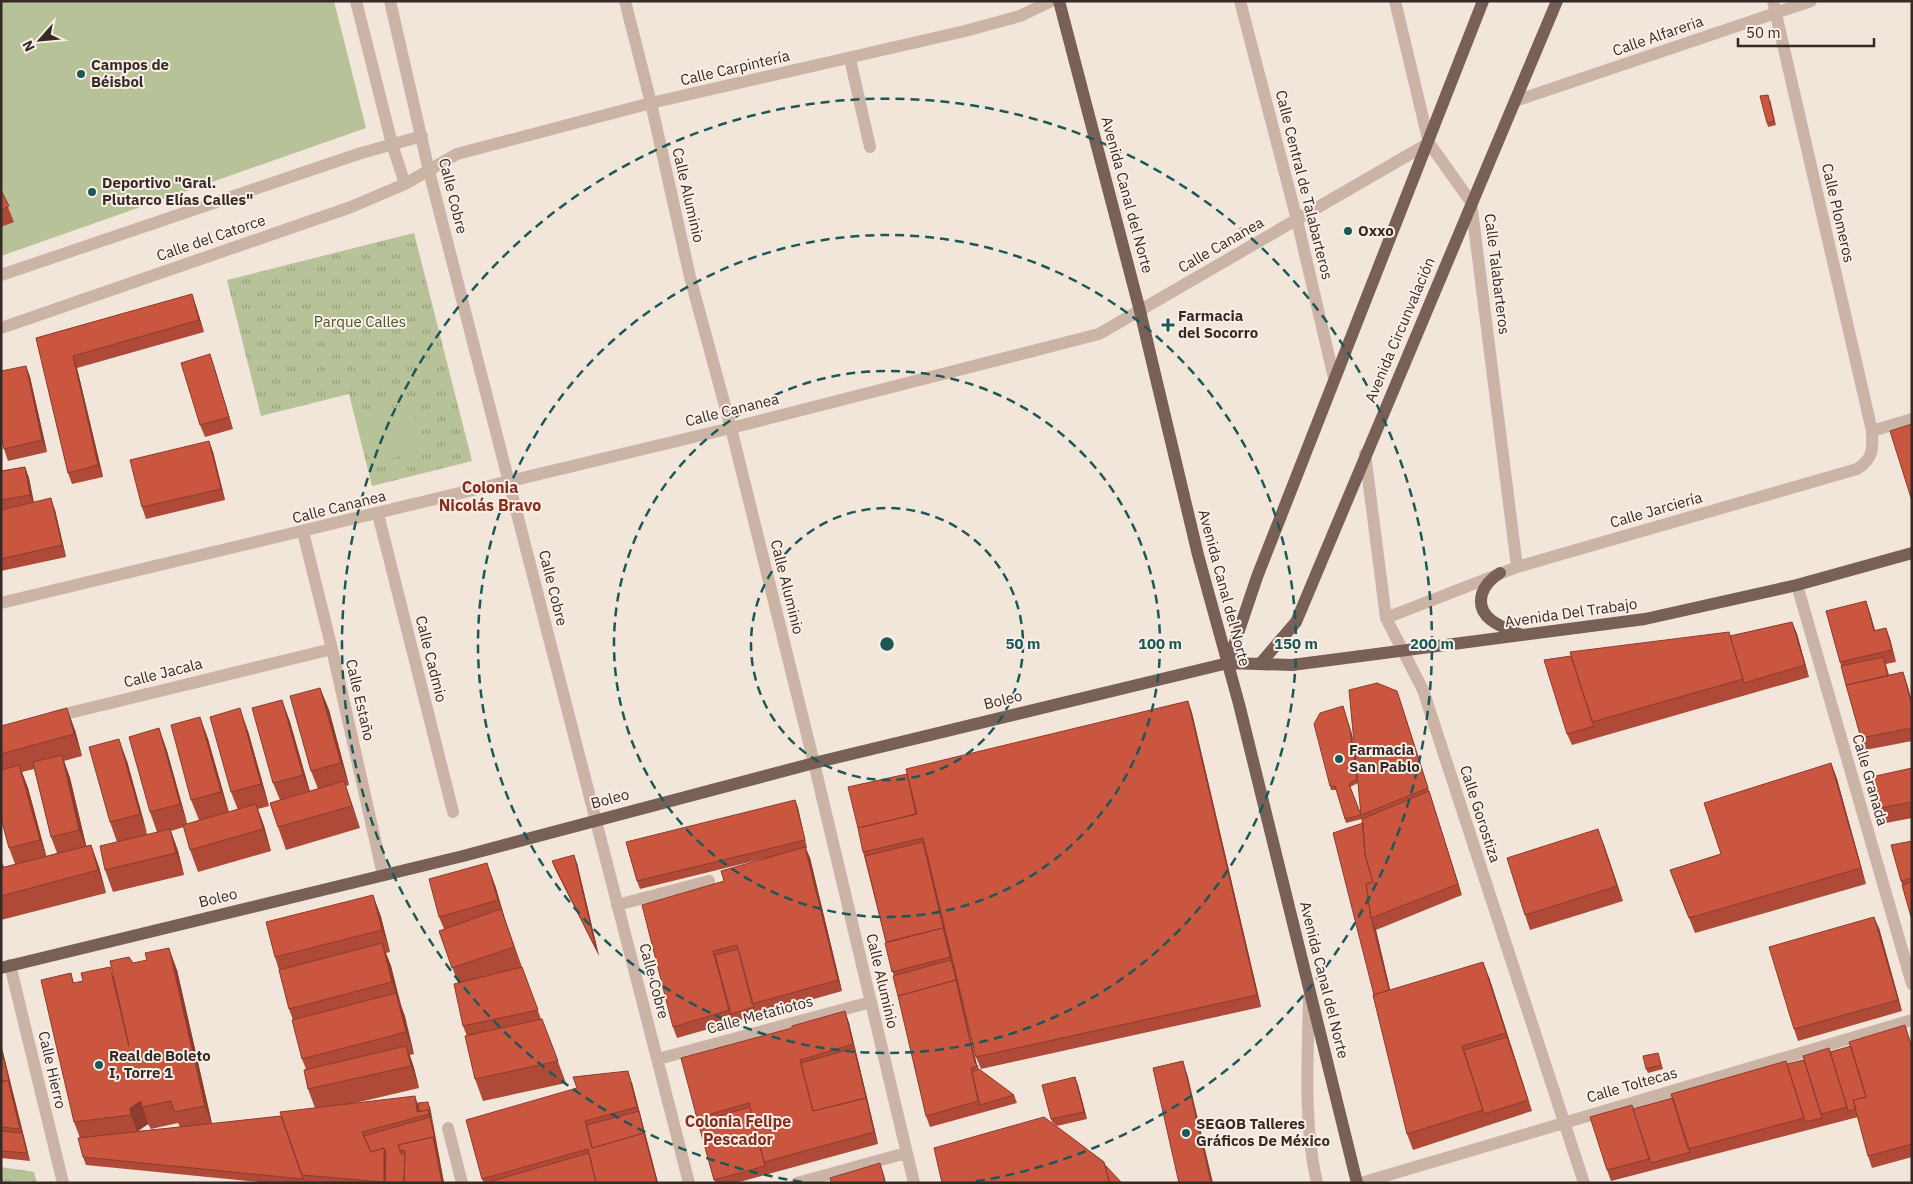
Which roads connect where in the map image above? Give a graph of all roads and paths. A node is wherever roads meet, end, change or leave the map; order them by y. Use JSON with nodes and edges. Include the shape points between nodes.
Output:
{"nodes":[{"id":1,"x":356,"y":1,"type":"edge"},
{"id":2,"x":390,"y":1,"type":"edge"},
{"id":3,"x":625,"y":1,"type":"edge"},
{"id":4,"x":1051,"y":1,"type":"edge"},
{"id":5,"x":1059,"y":1,"type":"edge"},
{"id":6,"x":1240,"y":1,"type":"edge"},
{"id":7,"x":1395,"y":1,"type":"edge"},
{"id":8,"x":1483,"y":1,"type":"edge"},
{"id":9,"x":1557,"y":1,"type":"edge"},
{"id":10,"x":1811,"y":1,"type":"edge"},
{"id":11,"x":1774,"y":7,"type":"edge"},
{"id":12,"x":850,"y":59,"type":"junction"},
{"id":13,"x":1515,"y":101,"type":"junction"},
{"id":14,"x":651,"y":103,"type":"junction"},
{"id":15,"x":422,"y":136,"type":"junction"},
{"id":16,"x":1429,"y":143,"type":"junction"},
{"id":17,"x":392,"y":144,"type":"junction"},
{"id":18,"x":870,"y":147,"type":"dead end"},
{"id":19,"x":429,"y":171,"type":"junction"},
{"id":20,"x":405,"y":184,"type":"junction"},
{"id":21,"x":1471,"y":202,"type":"junction"},
{"id":22,"x":1298,"y":220,"type":"junction"},
{"id":23,"x":1,"y":275,"type":"edge"},
{"id":24,"x":1140,"y":311,"type":"junction"},
{"id":25,"x":1,"y":328,"type":"edge"},
{"id":26,"x":1334,"y":378,"type":"junction"},
{"id":27,"x":1912,"y":418,"type":"edge"},
{"id":28,"x":731,"y":428,"type":"junction"},
{"id":29,"x":1872,"y":431,"type":"junction"},
{"id":30,"x":1365,"y":454,"type":"junction"},
{"id":31,"x":509,"y":481,"type":"junction"},
{"id":32,"x":378,"y":514,"type":"junction"},
{"id":33,"x":303,"y":532,"type":"junction"},
{"id":34,"x":1912,"y":553,"type":"edge"},
{"id":35,"x":1517,"y":567,"type":"junction"},
{"id":36,"x":1500,"y":573,"type":"junction"},
{"id":37,"x":1797,"y":584,"type":"junction"},
{"id":38,"x":1,"y":603,"type":"edge"},
{"id":39,"x":1386,"y":618,"type":"junction"},
{"id":40,"x":1522,"y":636,"type":"junction"},
{"id":41,"x":332,"y":649,"type":"junction"},
{"id":42,"x":1404,"y":652,"type":"junction"},
{"id":43,"x":1228,"y":663,"type":"junction"},
{"id":44,"x":1260,"y":664,"type":"junction"},
{"id":45,"x":39,"y":720,"type":"edge"},
{"id":46,"x":814,"y":763,"type":"junction"},
{"id":47,"x":453,"y":812,"type":"dead end"},
{"id":48,"x":595,"y":819,"type":"junction"},
{"id":49,"x":383,"y":875,"type":"junction"},
{"id":50,"x":709,"y":881,"type":"dead end"},
{"id":51,"x":617,"y":905,"type":"junction"},
{"id":52,"x":6,"y":966,"type":"edge"},
{"id":53,"x":1912,"y":984,"type":"edge"},
{"id":54,"x":1309,"y":986,"type":"junction"},
{"id":55,"x":871,"y":1002,"type":"junction"},
{"id":56,"x":1912,"y":1020,"type":"edge"},
{"id":57,"x":658,"y":1059,"type":"junction"},
{"id":58,"x":1564,"y":1122,"type":"junction"},
{"id":59,"x":448,"y":1128,"type":"dead end"},
{"id":60,"x":906,"y":1153,"type":"junction"},
{"id":61,"x":64,"y":1183,"type":"edge"},
{"id":62,"x":462,"y":1183,"type":"edge"},
{"id":63,"x":689,"y":1183,"type":"edge"},
{"id":64,"x":797,"y":1183,"type":"edge"},
{"id":65,"x":914,"y":1183,"type":"edge"},
{"id":66,"x":1317,"y":1183,"type":"edge"},
{"id":67,"x":1359,"y":1183,"type":"edge"},
{"id":68,"x":1584,"y":1183,"type":"edge"}],
"edges":[{"from":1,"to":17,"type":"street"},
{"from":2,"to":15,"type":"street","name":"Calle Cobre"},
{"from":3,"to":14,"type":"street","name":"Calle Aluminio"},
{"from":4,"to":12,"type":"street","name":"Calle Carpintería","via":[[1020,16]]},
{"from":5,"to":24,"type":"main road","name":"Avenida Canal del Norte"},
{"from":6,"to":22,"type":"street","name":"Calle Central de Talabarteros"},
{"from":7,"to":16,"type":"street","name":"Calle Talabarteros"},
{"from":8,"to":16,"type":"main road"},
{"from":9,"to":13,"type":"main road","name":"Avenida Circunvalación"},
{"from":10,"to":11,"type":"street","name":"Calle Alfareria"},
{"from":11,"to":13,"type":"street","name":"Calle Alfareria"},
{"from":11,"to":29,"type":"street","name":"Calle Plomeros"},
{"from":12,"to":14,"type":"street","name":"Calle Carpintería"},
{"from":12,"to":18,"type":"street"},
{"from":13,"to":21,"type":"main road","name":"Avenida Circunvalación"},
{"from":14,"to":19,"type":"street","name":"Calle Carpintería","via":[[457,154]]},
{"from":14,"to":28,"type":"street","name":"Calle Aluminio","via":[[690,277]]},
{"from":15,"to":17,"type":"street"},
{"from":15,"to":19,"type":"street","name":"Calle Cobre"},
{"from":16,"to":21,"type":"street","name":"Calle Talabarteros"},
{"from":16,"to":22,"type":"street","name":"Calle Cananea"},
{"from":16,"to":26,"type":"main road"},
{"from":17,"to":20,"type":"street"},
{"from":17,"to":23,"type":"street"},
{"from":19,"to":20,"type":"street","name":"Calle del Catorce"},
{"from":19,"to":31,"type":"street","name":"Calle Cobre"},
{"from":20,"to":25,"type":"street","name":"Calle del Catorce","via":[[351,207]]},
{"from":21,"to":30,"type":"main road","name":"Avenida Circunvalación"},
{"from":21,"to":35,"type":"street","name":"Calle Talabarteros"},
{"from":22,"to":24,"type":"street","name":"Calle Cananea"},
{"from":22,"to":26,"type":"street","name":"Calle Central de Talabarteros"},
{"from":24,"to":28,"type":"street","name":"Calle Cananea","via":[[1099,334]]},
{"from":24,"to":43,"type":"main road","name":"Avenida Canal del Norte","via":[[1198,555]]},
{"from":26,"to":43,"type":"main road","via":[[1257,576]]},
{"from":27,"to":29,"type":"street"},
{"from":28,"to":31,"type":"street","name":"Calle Cananea"},
{"from":28,"to":46,"type":"street","name":"Calle Aluminio"},
{"from":29,"to":35,"type":"street","name":"Calle Jarciería","via":[[1870,458],[1857,469]]},
{"from":30,"to":39,"type":"street","name":"Calle Gorostiza"},
{"from":30,"to":44,"type":"main road","name":"Avenida Circunvalación","via":[[1296,622]]},
{"from":31,"to":32,"type":"street","name":"Calle Cananea"},
{"from":31,"to":48,"type":"street","name":"Calle Cobre"},
{"from":32,"to":33,"type":"street","name":"Calle Cananea"},
{"from":32,"to":47,"type":"street","name":"Calle Cadmio"},
{"from":33,"to":38,"type":"street","name":"Calle Cananea"},
{"from":33,"to":41,"type":"street","name":"Calle Estaño"},
{"from":34,"to":37,"type":"main road","name":"Avenida Del Trabajo"},
{"from":35,"to":36,"type":"street","name":"Calle Jarciería"},
{"from":36,"to":39,"type":"street","name":"Calle Jarciería"},
{"from":36,"to":40,"type":"main road","via":[[1483,590],[1482,610],[1496,624]]},
{"from":37,"to":40,"type":"main road","name":"Avenida Del Trabajo","via":[[1645,619]]},
{"from":37,"to":53,"type":"street","name":"Calle Granada"},
{"from":39,"to":42,"type":"street","name":"Calle Gorostiza"},
{"from":40,"to":42,"type":"main road","name":"Avenida Del Trabajo"},
{"from":41,"to":45,"type":"street","name":"Calle Jacala"},
{"from":41,"to":49,"type":"street","name":"Calle Estaño"},
{"from":42,"to":44,"type":"main road","name":"Avenida Del Trabajo","via":[[1292,665]]},
{"from":42,"to":58,"type":"street","name":"Calle Gorostiza","via":[[1423,690]]},
{"from":43,"to":44,"type":"main road","name":"Avenida Del Trabajo"},
{"from":43,"to":46,"type":"main road","name":"Boleo"},
{"from":43,"to":54,"type":"main road","name":"Avenida Canal del Norte"},
{"from":46,"to":48,"type":"main road","name":"Boleo"},
{"from":46,"to":55,"type":"street","name":"Calle Aluminio"},
{"from":48,"to":49,"type":"main road","name":"Boleo"},
{"from":48,"to":51,"type":"street","name":"Calle Cobre"},
{"from":49,"to":52,"type":"main road","name":"Boleo"},
{"from":50,"to":51,"type":"street"},
{"from":51,"to":57,"type":"street","name":"Calle Cobre"},
{"from":52,"to":61,"type":"street","name":"Calle Hierro"},
{"from":54,"to":66,"type":"street","via":[[1308,1095]]},
{"from":54,"to":67,"type":"main road","name":"Avenida Canal del Norte"},
{"from":55,"to":57,"type":"street","name":"Calle Metatiotos"},
{"from":55,"to":60,"type":"street","name":"Calle Aluminio"},
{"from":56,"to":58,"type":"street","name":"Calle Toltecas"},
{"from":57,"to":63,"type":"street","name":"Calle Cobre"},
{"from":58,"to":67,"type":"street","name":"Calle Toltecas"},
{"from":58,"to":68,"type":"street","name":"Calle Gorostiza"},
{"from":59,"to":62,"type":"street"},
{"from":60,"to":64,"type":"street"},
{"from":60,"to":65,"type":"street","name":"Calle Aluminio"}]}
